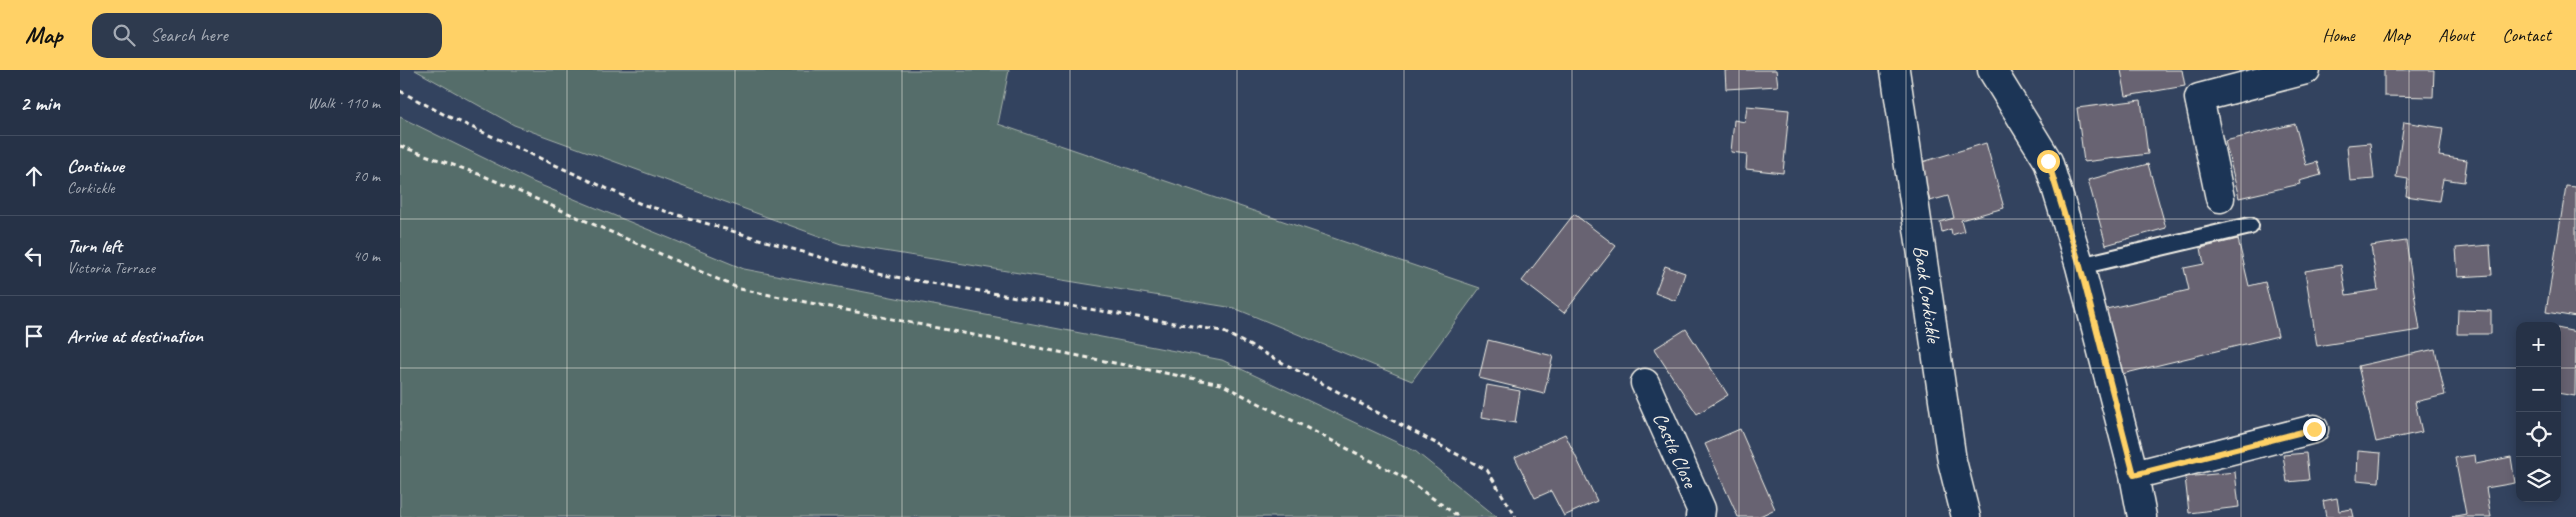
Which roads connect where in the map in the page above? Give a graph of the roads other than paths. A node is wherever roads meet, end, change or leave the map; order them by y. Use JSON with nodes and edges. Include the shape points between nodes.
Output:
{"nodes":[{"id":1,"x":1895,"y":70,"type":"edge"},
{"id":2,"x":1992,"y":70,"type":"edge"},
{"id":3,"x":2306,"y":70,"type":"edge"},
{"id":4,"x":2220,"y":198,"type":"dead end"},
{"id":5,"x":2250,"y":226,"type":"dead end"},
{"id":6,"x":2080,"y":266,"type":"junction"},
{"id":7,"x":1645,"y":383,"type":"dead end"},
{"id":8,"x":2314,"y":429,"type":"dead end"},
{"id":9,"x":2134,"y":475,"type":"junction"},
{"id":10,"x":1700,"y":517,"type":"edge"},
{"id":11,"x":1966,"y":517,"type":"edge"},
{"id":12,"x":2142,"y":517,"type":"edge"}],
"edges":[{"from":1,"to":11,"type":"street","name":"Back Corkickle","via":[[1952,461]]},
{"from":2,"to":6,"type":"street","via":[[2048,161]]},
{"from":3,"to":4,"type":"street","via":[[2199,98]]},
{"from":5,"to":6,"type":"lane"},
{"from":6,"to":9,"type":"street"},
{"from":7,"to":10,"type":"street","name":"Castle Close","via":[[1701,509]]},
{"from":8,"to":9,"type":"street"},
{"from":9,"to":12,"type":"street"}]}
